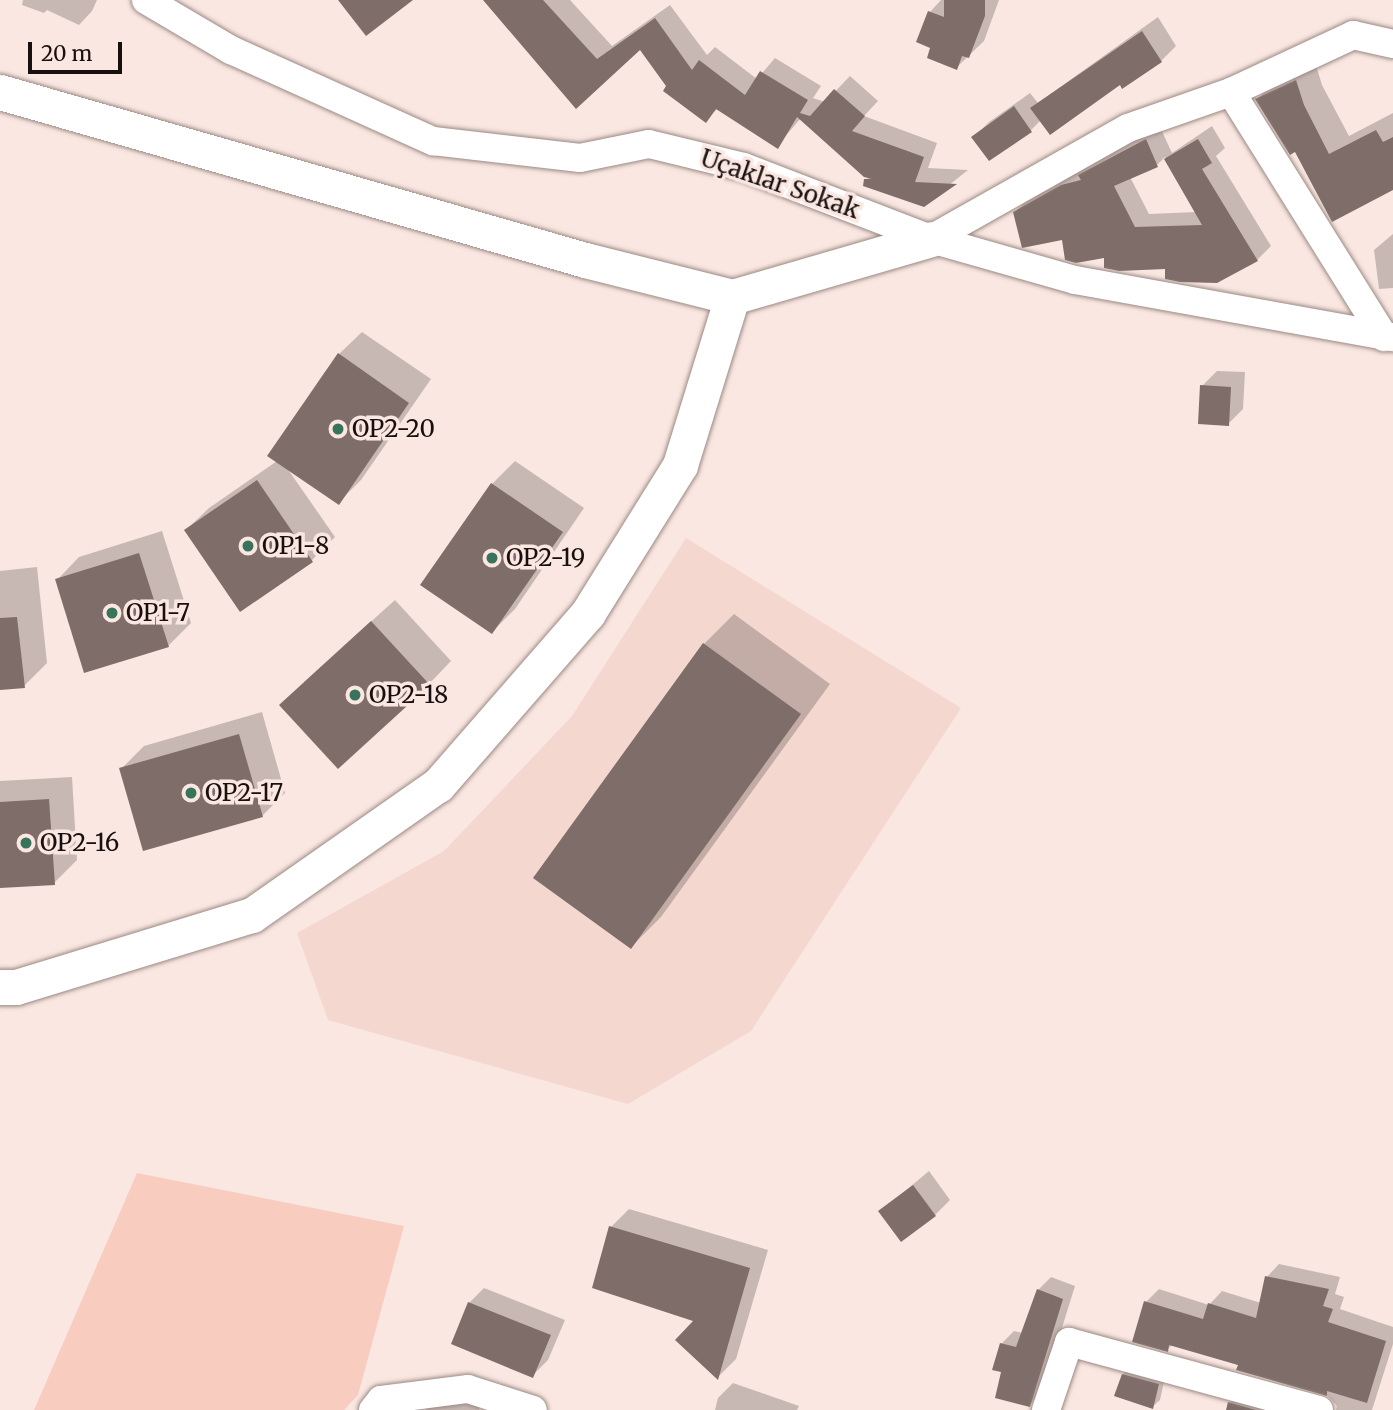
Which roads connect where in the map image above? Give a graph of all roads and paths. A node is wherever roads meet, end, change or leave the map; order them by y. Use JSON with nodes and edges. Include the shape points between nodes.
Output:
{"nodes":[{"id":1,"x":146,"y":0,"type":"edge"},
{"id":2,"x":1393,"y":44,"type":"edge"},
{"id":3,"x":0,"y":92,"type":"edge"},
{"id":4,"x":1231,"y":92,"type":"junction"},
{"id":5,"x":931,"y":239,"type":"junction"},
{"id":6,"x":732,"y":297,"type":"junction"},
{"id":7,"x":1388,"y":337,"type":"edge"},
{"id":8,"x":0,"y":987,"type":"edge"},
{"id":9,"x":373,"y":1410,"type":"edge"},
{"id":10,"x":533,"y":1410,"type":"edge"},
{"id":11,"x":1046,"y":1410,"type":"edge"},
{"id":12,"x":1319,"y":1410,"type":"edge"}],
"edges":[{"from":1,"to":5,"type":"street","name":"Uçaklar Sokak","via":[[231,50],[433,141],[580,158],[649,144],[744,167]]},
{"from":2,"to":4,"type":"street","via":[[1353,35]]},
{"from":3,"to":6,"type":"street","via":[[585,260]]},
{"from":4,"to":5,"type":"street","via":[[1128,128]]},
{"from":4,"to":7,"type":"street"},
{"from":5,"to":6,"type":"street"},
{"from":5,"to":7,"type":"street","name":"Uçaklar Sokak","via":[[1075,280]]},
{"from":6,"to":8,"type":"street","via":[[680,465],[588,613],[438,785],[252,915],[16,987]]},
{"from":9,"to":10,"type":"street","via":[[381,1400],[468,1389]]},
{"from":11,"to":12,"type":"street","via":[[1069,1342]]}]}
